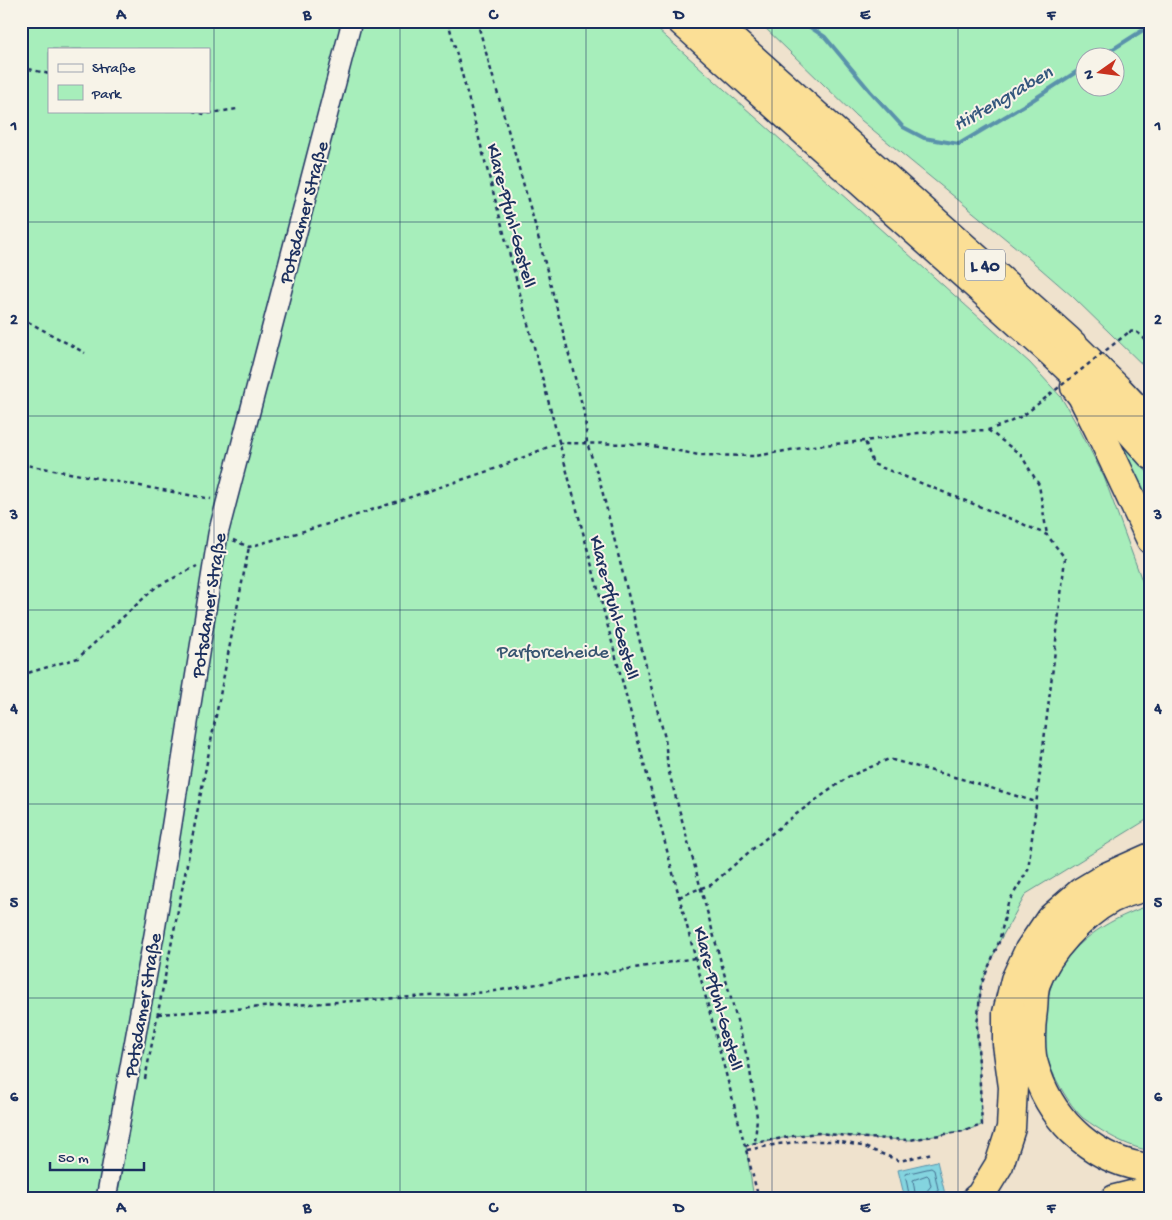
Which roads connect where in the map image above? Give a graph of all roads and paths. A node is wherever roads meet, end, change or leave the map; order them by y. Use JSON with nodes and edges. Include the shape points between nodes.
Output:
{"nodes":[{"id":1,"x":352,"y":21,"type":"edge"},
{"id":2,"x":448,"y":21,"type":"edge"},
{"id":3,"x":477,"y":21,"type":"edge"},
{"id":4,"x":681,"y":21,"type":"edge"},
{"id":5,"x":711,"y":21,"type":"edge"},
{"id":6,"x":21,"y":67,"type":"edge"},
{"id":7,"x":48,"y":74,"type":"edge"},
{"id":8,"x":237,"y":109,"type":"dead end"},
{"id":9,"x":197,"y":112,"type":"edge"},
{"id":10,"x":21,"y":318,"type":"edge"},
{"id":11,"x":1151,"y":347,"type":"edge"},
{"id":12,"x":85,"y":353,"type":"dead end"},
{"id":13,"x":1052,"y":353,"type":"junction"},
{"id":14,"x":1151,"y":366,"type":"edge"},
{"id":15,"x":1151,"y":374,"type":"edge"},
{"id":16,"x":1151,"y":424,"type":"edge"},
{"id":17,"x":988,"y":430,"type":"junction"},
{"id":18,"x":864,"y":441,"type":"junction"},
{"id":19,"x":558,"y":443,"type":"junction"},
{"id":20,"x":587,"y":443,"type":"junction"},
{"id":21,"x":1151,"y":455,"type":"edge"},
{"id":22,"x":21,"y":464,"type":"edge"},
{"id":23,"x":211,"y":499,"type":"dead end"},
{"id":24,"x":218,"y":534,"type":"junction"},
{"id":25,"x":1047,"y":535,"type":"junction"},
{"id":26,"x":1151,"y":540,"type":"edge"},
{"id":27,"x":249,"y":547,"type":"junction"},
{"id":28,"x":200,"y":564,"type":"dead end"},
{"id":29,"x":21,"y":675,"type":"edge"},
{"id":30,"x":1036,"y":802,"type":"junction"},
{"id":31,"x":1151,"y":857,"type":"edge"},
{"id":32,"x":1151,"y":886,"type":"edge"},
{"id":33,"x":701,"y":888,"type":"junction"},
{"id":34,"x":679,"y":897,"type":"junction"},
{"id":35,"x":695,"y":958,"type":"junction"},
{"id":36,"x":157,"y":1014,"type":"junction"},
{"id":37,"x":144,"y":1082,"type":"dead end"},
{"id":38,"x":755,"y":1143,"type":"junction"},
{"id":39,"x":745,"y":1146,"type":"junction"},
{"id":40,"x":746,"y":1150,"type":"junction"},
{"id":41,"x":932,"y":1153,"type":"dead end"},
{"id":42,"x":1151,"y":1168,"type":"edge"},
{"id":43,"x":1151,"y":1190,"type":"edge"},
{"id":44,"x":106,"y":1199,"type":"edge"},
{"id":45,"x":759,"y":1199,"type":"edge"},
{"id":46,"x":976,"y":1199,"type":"edge"},
{"id":47,"x":1115,"y":1199,"type":"edge"}],
"edges":[{"from":1,"to":24,"type":"street","name":"Potsdamer Straße"},
{"from":2,"to":19,"type":"path","name":"Klare-Pfuhl-Gestell"},
{"from":3,"to":20,"type":"path","via":[[585,416]]},
{"from":4,"to":13,"type":"highway","number":"L 40"},
{"from":5,"to":16,"type":"highway","number":"L 40","via":[[1068,340]]},
{"from":6,"to":7,"type":"path"},
{"from":8,"to":9,"type":"path","via":[[204,114]]},
{"from":10,"to":12,"type":"path"},
{"from":11,"to":17,"type":"path","bridge":true,"via":[[1136,332],[1129,332],[1024,415]]},
{"from":13,"to":21,"type":"highway","number":"L 40","via":[[1106,404]]},
{"from":13,"to":26,"type":"highway","via":[[1082,396]]},
{"from":14,"to":15,"type":"path","via":[[1147,370]]},
{"from":17,"to":18,"type":"path","via":[[918,433]]},
{"from":17,"to":25,"type":"path","via":[[1021,455],[1038,485]]},
{"from":18,"to":20,"type":"path","via":[[756,456],[699,456],[643,444]]},
{"from":18,"to":25,"type":"path","via":[[874,464]]},
{"from":19,"to":20,"type":"path"},
{"from":19,"to":27,"type":"path","via":[[496,468]]},
{"from":19,"to":34,"type":"path","name":"Klare-Pfuhl-Gestell"},
{"from":20,"to":33,"type":"path","via":[[600,482],[665,738],[668,769]]},
{"from":22,"to":23,"type":"path"},
{"from":24,"to":27,"type":"path"},
{"from":24,"to":44,"type":"street","name":"Potsdamer Straße","via":[[156,924]]},
{"from":25,"to":30,"type":"path","via":[[1065,558]]},
{"from":27,"to":36,"type":"path"},
{"from":28,"to":29,"type":"path","via":[[156,587],[78,658]]},
{"from":30,"to":33,"type":"path","via":[[889,759],[848,777],[795,814],[711,885]]},
{"from":30,"to":38,"type":"path","via":[[1028,870],[1008,903],[999,942],[981,985],[977,1026],[982,1125],[910,1140],[818,1133]]},
{"from":31,"to":46,"type":"highway","via":[[1081,892],[1050,919],[1029,950],[1015,980],[1007,1013],[1007,1044],[1013,1087],[1011,1128],[999,1165]]},
{"from":32,"to":42,"type":"highway","via":[[1112,899],[1085,917],[1066,937],[1048,960],[1036,984],[1030,1032],[1032,1058],[1042,1088],[1058,1116],[1079,1138],[1108,1158]]},
{"from":33,"to":34,"type":"path"},
{"from":33,"to":38,"type":"path","via":[[749,1064],[757,1117]]},
{"from":34,"to":35,"type":"path","name":"Klare-Pfuhl-Gestell"},
{"from":35,"to":36,"type":"path","via":[[489,992]]},
{"from":35,"to":39,"type":"path","name":"Klare-Pfuhl-Gestell"},
{"from":36,"to":37,"type":"path"},
{"from":38,"to":39,"type":"path"},
{"from":39,"to":40,"type":"path","name":"Klare-Pfuhl-Gestell"},
{"from":40,"to":41,"type":"path","via":[[778,1144],[836,1141],[862,1146],[900,1161]]},
{"from":40,"to":45,"type":"path","name":"Klare-Pfuhl-Gestell"},
{"from":43,"to":47,"type":"highway"}]}
